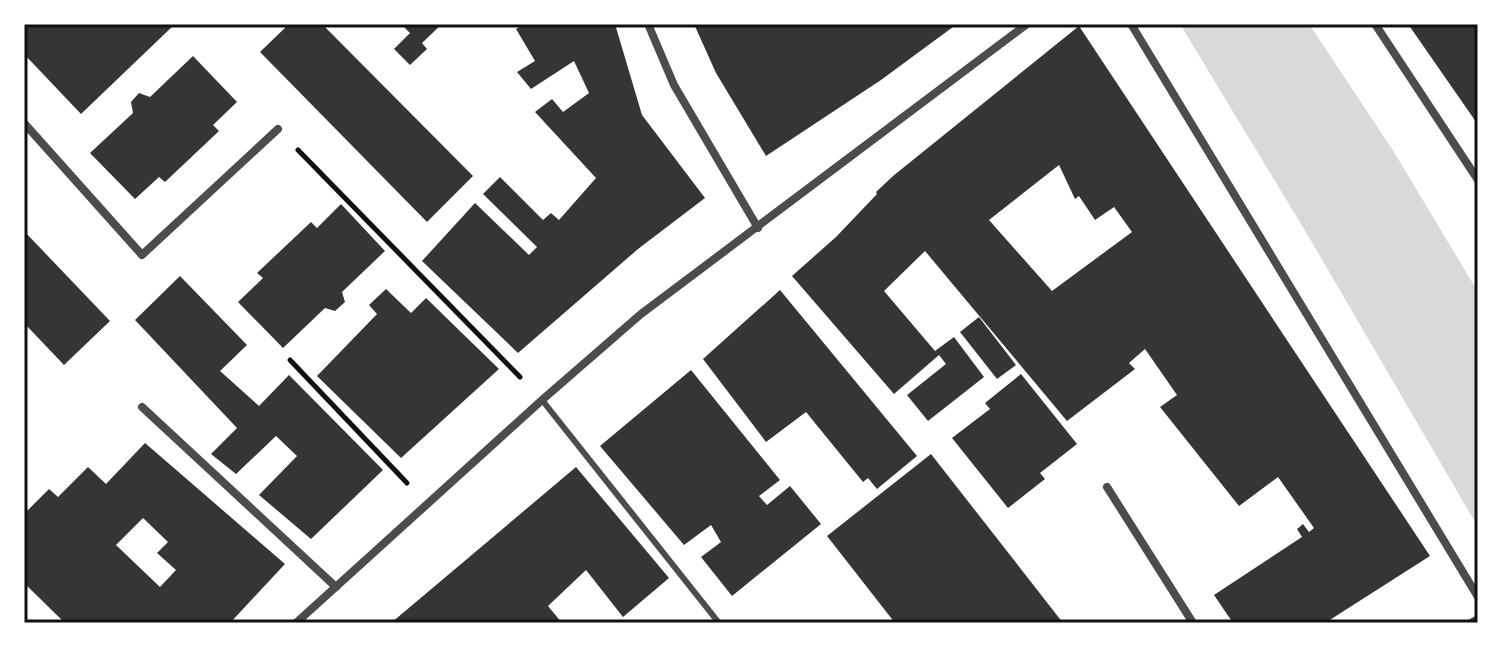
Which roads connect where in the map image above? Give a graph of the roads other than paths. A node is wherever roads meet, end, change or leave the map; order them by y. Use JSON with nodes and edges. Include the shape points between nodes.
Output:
{"nodes":[{"id":1,"x":648,"y":24,"type":"edge"},
{"id":2,"x":1027,"y":24,"type":"edge"},
{"id":3,"x":1131,"y":24,"type":"edge"},
{"id":4,"x":1375,"y":24,"type":"edge"},
{"id":5,"x":24,"y":123,"type":"edge"},
{"id":6,"x":278,"y":129,"type":"road end"},
{"id":7,"x":1478,"y":180,"type":"edge"},
{"id":8,"x":758,"y":228,"type":"junction"},
{"id":9,"x":542,"y":400,"type":"junction"},
{"id":10,"x":142,"y":407,"type":"dead end"},
{"id":11,"x":1107,"y":487,"type":"dead end"},
{"id":12,"x":336,"y":587,"type":"junction"},
{"id":13,"x":1478,"y":597,"type":"edge"},
{"id":14,"x":1478,"y":619,"type":"edge"},
{"id":15,"x":296,"y":623,"type":"edge"},
{"id":16,"x":719,"y":623,"type":"edge"},
{"id":17,"x":1193,"y":623,"type":"edge"},
{"id":18,"x":1471,"y":623,"type":"edge"}],
"edges":[{"from":1,"to":8,"type":"street","via":[[674,85]]},
{"from":2,"to":8,"type":"street"},
{"from":3,"to":13,"type":"street"},
{"from":4,"to":7,"type":"street"},
{"from":5,"to":6,"type":"street","via":[[142,255]]},
{"from":8,"to":9,"type":"street","via":[[641,314]]},
{"from":9,"to":12,"type":"street"},
{"from":9,"to":16,"type":"lane"},
{"from":10,"to":12,"type":"street"},
{"from":11,"to":17,"type":"street"},
{"from":12,"to":15,"type":"street"},
{"from":14,"to":18,"type":"street"}]}
